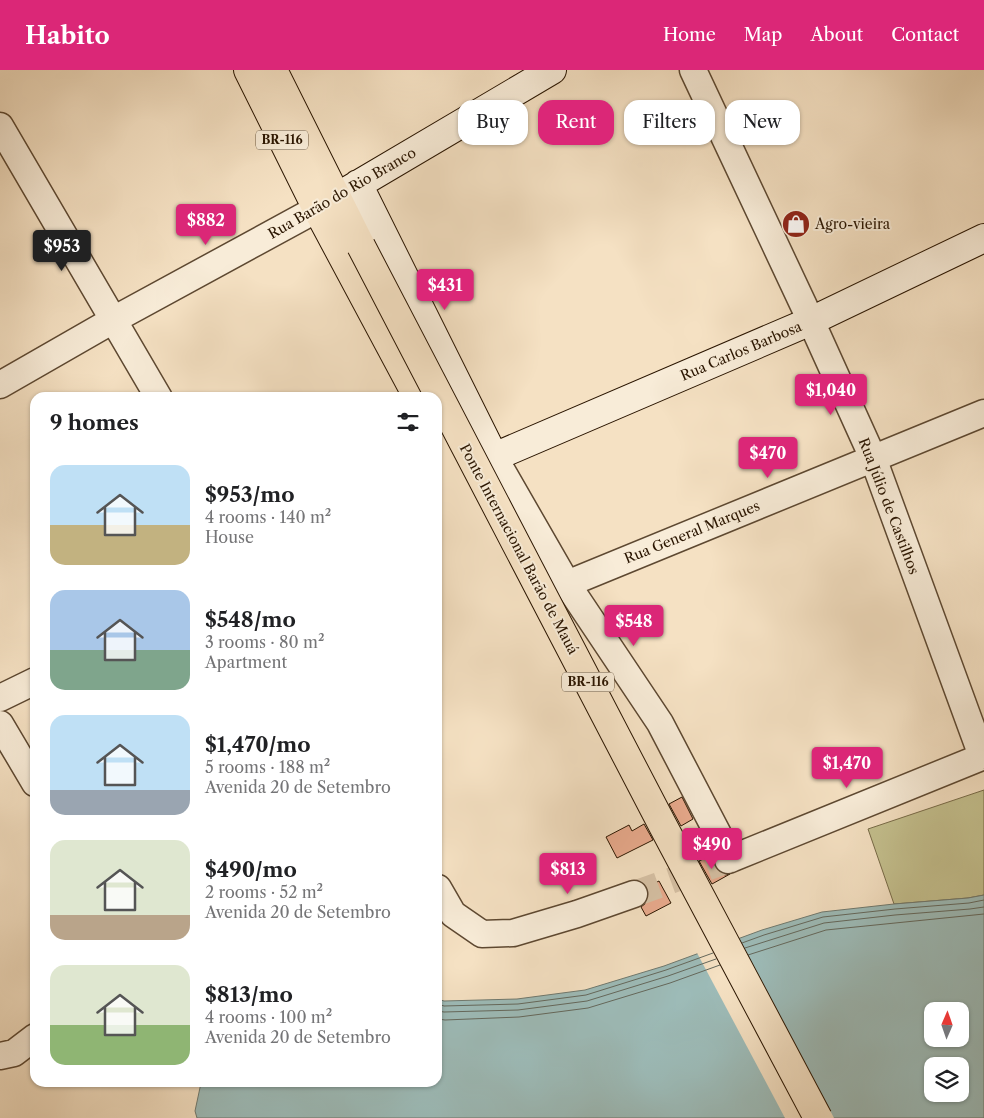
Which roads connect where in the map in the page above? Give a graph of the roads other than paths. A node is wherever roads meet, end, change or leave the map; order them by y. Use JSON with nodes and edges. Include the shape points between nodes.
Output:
{"nodes":[{"id":1,"x":248,"y":70,"type":"edge"},
{"id":2,"x":273,"y":70,"type":"edge"},
{"id":3,"x":552,"y":70,"type":"edge"},
{"id":4,"x":693,"y":70,"type":"edge"},
{"id":5,"x":0,"y":126,"type":"edge"},
{"id":6,"x":337,"y":197,"type":"junction"},
{"id":7,"x":984,"y":238,"type":"edge"},
{"id":8,"x":351,"y":250,"type":"junction"},
{"id":9,"x":115,"y":319,"type":"junction"},
{"id":10,"x":811,"y":321,"type":"junction"},
{"id":11,"x":0,"y":385,"type":"edge"},
{"id":12,"x":157,"y":392,"type":"edge"},
{"id":13,"x":415,"y":392,"type":"edge"},
{"id":14,"x":428,"y":392,"type":"edge"},
{"id":15,"x":984,"y":413,"type":"edge"},
{"id":16,"x":442,"y":418,"type":"edge"},
{"id":17,"x":442,"y":441,"type":"edge"},
{"id":18,"x":494,"y":457,"type":"junction"},
{"id":19,"x":872,"y":458,"type":"junction"},
{"id":20,"x":567,"y":584,"type":"junction"},
{"id":21,"x":30,"y":683,"type":"edge"},
{"id":22,"x":0,"y":698,"type":"edge"},
{"id":23,"x":0,"y":724,"type":"edge"},
{"id":24,"x":983,"y":756,"type":"edge"},
{"id":25,"x":30,"y":775,"type":"edge"},
{"id":26,"x":634,"y":894,"type":"tunnel mouth"},
{"id":27,"x":442,"y":895,"type":"edge"},
{"id":28,"x":30,"y":1042,"type":"edge"},
{"id":29,"x":0,"y":1056,"type":"edge"},
{"id":30,"x":798,"y":1118,"type":"edge"},
{"id":31,"x":818,"y":1118,"type":"edge"}],
"edges":[{"from":1,"to":6,"type":"highway","number":"BR-116"},
{"from":2,"to":6,"type":"highway","number":"BR-116"},
{"from":3,"to":6,"type":"street","name":"Rua Barão do Rio Branco"},
{"from":4,"to":10,"type":"street","name":"Rua Júlio de Castilhos"},
{"from":5,"to":9,"type":"street"},
{"from":6,"to":8,"type":"highway","number":"BR-116"},
{"from":6,"to":9,"type":"street","name":"Rua Barão do Rio Branco"},
{"from":6,"to":18,"type":"street"},
{"from":7,"to":10,"type":"street","name":"Rua Carlos Barbosa"},
{"from":8,"to":13,"type":"highway","number":"BR-116"},
{"from":8,"to":14,"type":"highway","name":"Ponte Internacional Barão de Mauá","number":"BR-116","bridge":true},
{"from":9,"to":11,"type":"street","name":"Rua Barão do Rio Branco"},
{"from":9,"to":12,"type":"street"},
{"from":10,"to":18,"type":"street","name":"Rua Carlos Barbosa"},
{"from":10,"to":19,"type":"street","name":"Rua Júlio de Castilhos"},
{"from":15,"to":19,"type":"street","name":"Rua General Marques"},
{"from":16,"to":31,"type":"highway","name":"Ponte Internacional Barão de Mauá","number":"BR-116","bridge":true},
{"from":17,"to":30,"type":"highway","name":"Ponte Internacional Barão de Mauá","number":"BR-116","via":[[606,747]]},
{"from":18,"to":20,"type":"street"},
{"from":19,"to":20,"type":"street","name":"Rua General Marques"},
{"from":19,"to":24,"type":"street","name":"Rua Júlio de Castilhos"},
{"from":20,"to":24,"type":"street","via":[[660,723],[730,859]]},
{"from":21,"to":22,"type":"street"},
{"from":23,"to":25,"type":"street"},
{"from":26,"to":27,"type":"street","via":[[513,933],[482,934],[453,914]]},
{"from":28,"to":29,"type":"street","via":[[14,1053]]}]}
